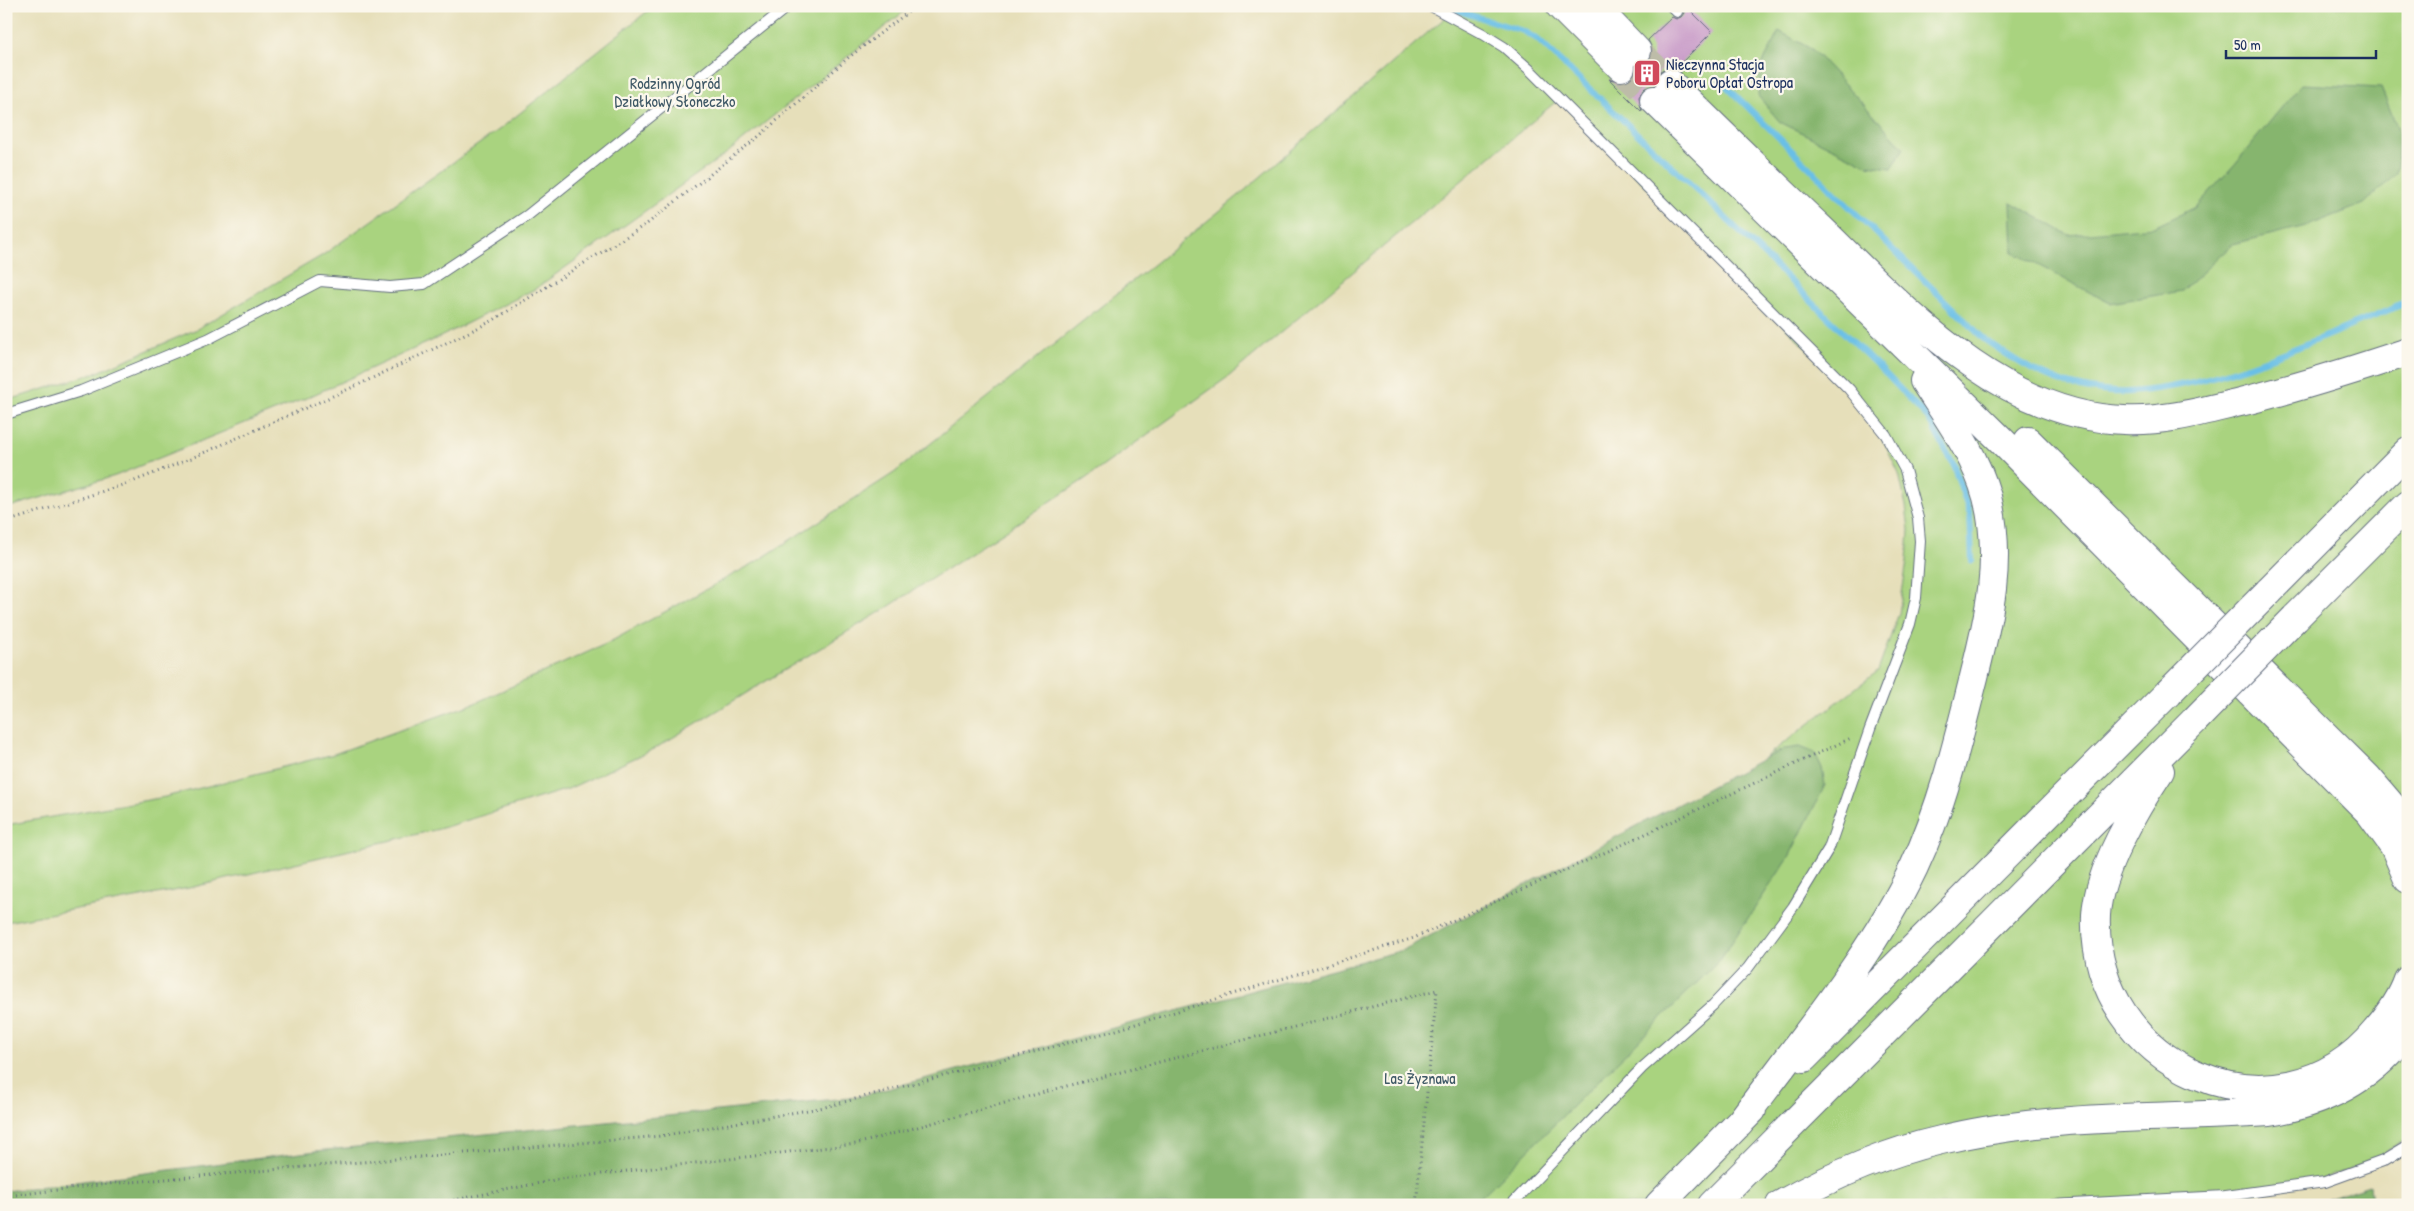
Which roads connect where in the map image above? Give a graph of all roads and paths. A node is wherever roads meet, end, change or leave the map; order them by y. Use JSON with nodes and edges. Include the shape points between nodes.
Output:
{"nodes":[{"id":1,"x":788,"y":6,"type":"edge"},
{"id":2,"x":916,"y":6,"type":"edge"},
{"id":3,"x":1431,"y":6,"type":"edge"},
{"id":4,"x":1560,"y":6,"type":"edge"},
{"id":5,"x":1594,"y":6,"type":"edge"},
{"id":6,"x":1920,"y":325,"type":"junction"},
{"id":7,"x":1889,"y":333,"type":"junction"},
{"id":8,"x":2408,"y":352,"type":"edge"},
{"id":9,"x":6,"y":414,"type":"edge"},
{"id":10,"x":2408,"y":451,"type":"edge"},
{"id":11,"x":2408,"y":505,"type":"edge"},
{"id":12,"x":6,"y":522,"type":"edge"},
{"id":13,"x":2195,"y":720,"type":"junction"},
{"id":14,"x":1870,"y":729,"type":"junction"},
{"id":15,"x":2408,"y":825,"type":"edge"},
{"id":16,"x":2408,"y":879,"type":"edge"},
{"id":17,"x":2408,"y":980,"type":"edge"},
{"id":18,"x":2408,"y":1030,"type":"edge"},
{"id":19,"x":1739,"y":1124,"type":"junction"},
{"id":20,"x":2408,"y":1146,"type":"edge"},
{"id":21,"x":6,"y":1196,"type":"edge"},
{"id":22,"x":429,"y":1205,"type":"edge"},
{"id":23,"x":1416,"y":1205,"type":"edge"},
{"id":24,"x":1510,"y":1205,"type":"edge"},
{"id":25,"x":1659,"y":1205,"type":"edge"},
{"id":26,"x":1712,"y":1205,"type":"edge"},
{"id":27,"x":1780,"y":1205,"type":"edge"},
{"id":28,"x":2053,"y":1205,"type":"edge"}],
"edges":[{"from":1,"to":9,"type":"lane","via":[[528,215],[424,284],[390,287],[320,281],[199,343],[82,391]]},
{"from":2,"to":12,"type":"path","via":[[648,223],[492,321],[360,384],[187,460],[132,482]]},
{"from":3,"to":14,"type":"lane","via":[[1504,47],[1529,69],[1821,359],[1886,435],[1911,485],[1920,541],[1919,565],[1910,624]]},
{"from":4,"to":5,"type":"highway","via":[[1629,59]]},
{"from":6,"to":7,"type":"highway","via":[[1662,91]]},
{"from":6,"to":8,"type":"highway","via":[[1989,375],[2027,396],[2074,414],[2124,420],[2199,412],[2308,384]]},
{"from":6,"to":15,"type":"highway","via":[[1953,367],[2368,778]]},
{"from":7,"to":16,"type":"highway","via":[[1999,438],[2370,813],[2394,846]]},
{"from":7,"to":19,"type":"highway","via":[[1969,450],[1980,475],[1992,526],[1994,580],[1989,615],[1946,781],[1914,866],[1854,967]]},
{"from":10,"to":19,"type":"highway","bridge":true},
{"from":11,"to":13,"type":"highway","bridge":true},
{"from":13,"to":17,"type":"highway","via":[[2139,803],[2100,890],[2096,914],[2097,946],[2104,976],[2114,999],[2139,1035],[2167,1060],[2210,1080],[2238,1087],[2288,1085],[2318,1076],[2342,1064],[2361,1049],[2391,1013]]},
{"from":13,"to":26,"type":"highway"},
{"from":14,"to":21,"type":"path","via":[[1414,938],[1112,1031],[825,1107],[661,1136],[108,1184]]},
{"from":14,"to":24,"type":"lane","via":[[1829,848],[1793,907],[1748,968],[1713,1005],[1642,1068]]},
{"from":18,"to":27,"type":"highway","via":[[2390,1053],[2364,1076],[2303,1105],[2269,1112],[2018,1126],[1962,1135],[1862,1164]]},
{"from":19,"to":25,"type":"highway"},
{"from":20,"to":28,"type":"lane","via":[[2383,1161],[2305,1186],[2225,1196]]},
{"from":22,"to":23,"type":"path","via":[[560,1180],[856,1144],[1437,990]]}]}
